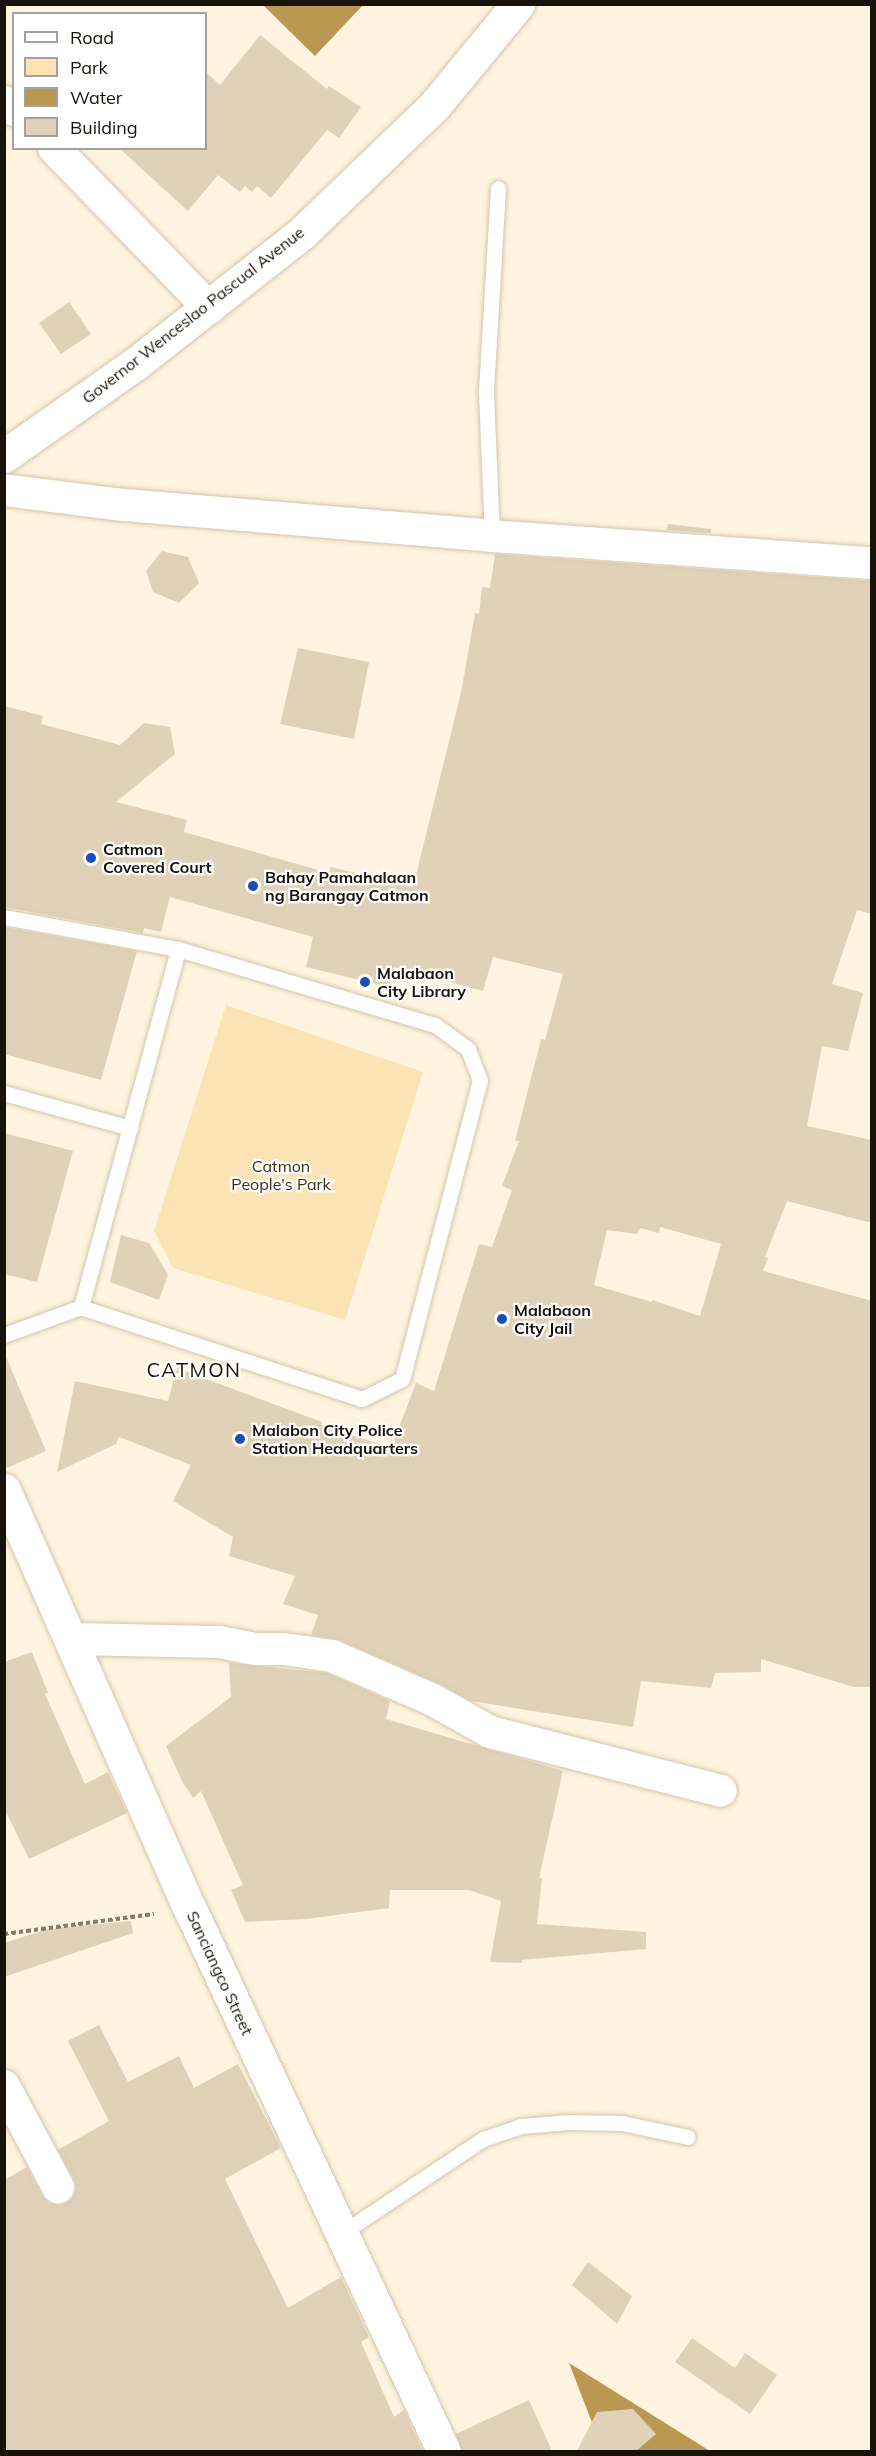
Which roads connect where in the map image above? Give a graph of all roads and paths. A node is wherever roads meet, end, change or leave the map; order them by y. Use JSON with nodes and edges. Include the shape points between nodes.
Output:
{"nodes":[{"id":1,"x":518,"y":4,"type":"edge"},
{"id":2,"x":56,"y":150,"type":"edge"},
{"id":3,"x":498,"y":188,"type":"dead end"},
{"id":4,"x":209,"y":308,"type":"junction"},
{"id":5,"x":4,"y":456,"type":"edge"},
{"id":6,"x":4,"y":490,"type":"edge"},
{"id":7,"x":492,"y":536,"type":"junction"},
{"id":8,"x":872,"y":563,"type":"edge"},
{"id":9,"x":4,"y":917,"type":"edge"},
{"id":10,"x":178,"y":949,"type":"junction"},
{"id":11,"x":4,"y":1093,"type":"edge"},
{"id":12,"x":129,"y":1128,"type":"junction"},
{"id":13,"x":81,"y":1306,"type":"junction"},
{"id":14,"x":4,"y":1335,"type":"edge"},
{"id":15,"x":4,"y":1490,"type":"edge"},
{"id":16,"x":72,"y":1639,"type":"junction"},
{"id":17,"x":721,"y":1791,"type":"dead end"},
{"id":18,"x":190,"y":1909,"type":"junction"},
{"id":19,"x":4,"y":1934,"type":"edge"},
{"id":20,"x":4,"y":2086,"type":"edge"},
{"id":21,"x":688,"y":2138,"type":"dead end"},
{"id":22,"x":58,"y":2187,"type":"dead end"},
{"id":23,"x":342,"y":2233,"type":"junction"},
{"id":24,"x":444,"y":2451,"type":"edge"}],
"edges":[{"from":1,"to":4,"type":"main road","name":"Governor Wenceslao Pascual Avenue","via":[[435,105],[392,148],[302,233]]},
{"from":2,"to":4,"type":"street"},
{"from":3,"to":7,"type":"lane","via":[[486,390]]},
{"from":4,"to":5,"type":"main road","name":"Governor Wenceslao Pascual Avenue"},
{"from":6,"to":7,"type":"street","via":[[113,504]]},
{"from":7,"to":8,"type":"street"},
{"from":9,"to":10,"type":"lane"},
{"from":10,"to":12,"type":"lane"},
{"from":10,"to":13,"type":"lane","via":[[435,1025],[468,1049],[480,1080],[402,1379],[362,1399]]},
{"from":11,"to":12,"type":"lane"},
{"from":12,"to":13,"type":"lane"},
{"from":13,"to":14,"type":"lane"},
{"from":15,"to":16,"type":"main road","name":"Sanciangco Street"},
{"from":16,"to":17,"type":"street","via":[[219,1642],[321,1654],[408,1689],[490,1732]]},
{"from":16,"to":18,"type":"main road","name":"Sanciangco Street"},
{"from":18,"to":19,"type":"path"},
{"from":18,"to":23,"type":"main road","name":"Sanciangco Street"},
{"from":20,"to":22,"type":"street"},
{"from":21,"to":23,"type":"lane","via":[[622,2123],[520,2126],[483,2139]]},
{"from":23,"to":24,"type":"main road","name":"Sanciangco Street"}]}
